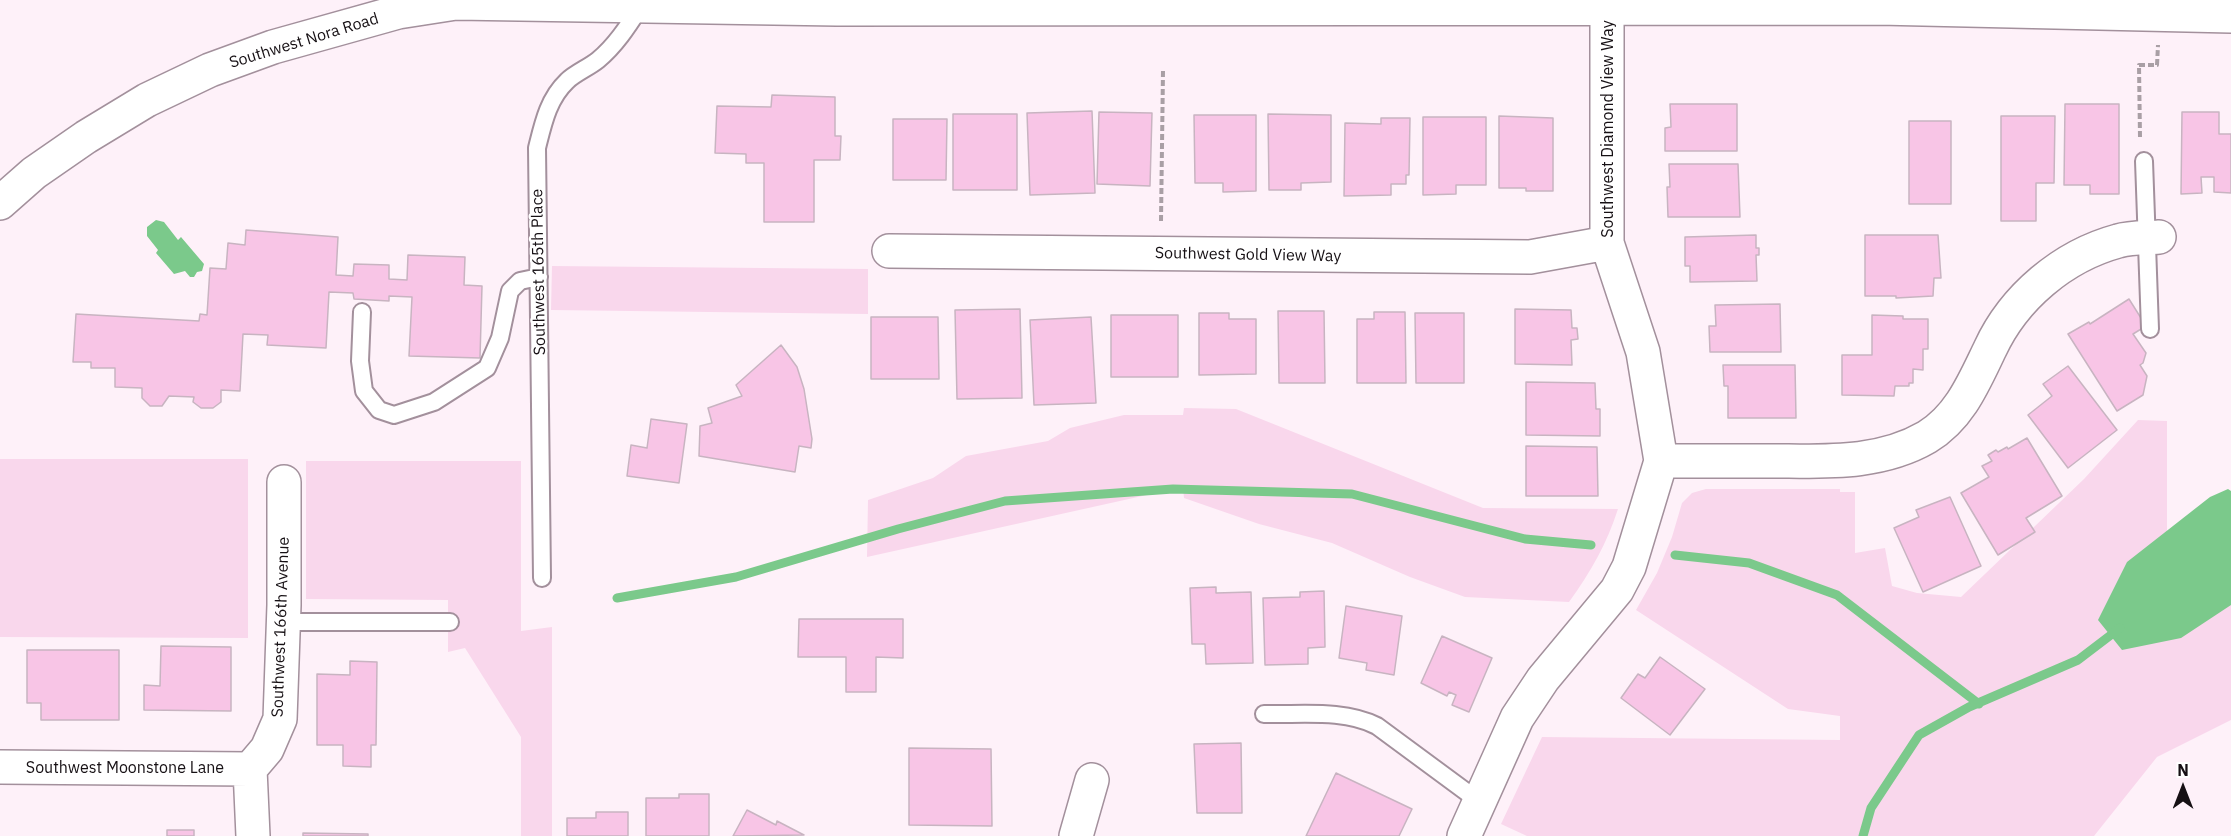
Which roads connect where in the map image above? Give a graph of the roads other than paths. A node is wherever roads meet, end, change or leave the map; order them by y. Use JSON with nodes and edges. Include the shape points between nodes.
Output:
{"nodes":[{"id":1,"x":1607,"y":4,"type":"edge"},
{"id":2,"x":398,"y":6,"type":"edge"},
{"id":3,"x":641,"y":6,"type":"junction"},
{"id":4,"x":2231,"y":16,"type":"edge"},
{"id":5,"x":2144,"y":161,"type":"road end"},
{"id":6,"x":0,"y":203,"type":"edge"},
{"id":7,"x":2153,"y":238,"type":"junction"},
{"id":8,"x":1607,"y":243,"type":"junction"},
{"id":9,"x":889,"y":251,"type":"dead end"},
{"id":10,"x":539,"y":277,"type":"junction"},
{"id":11,"x":362,"y":312,"type":"dead end"},
{"id":12,"x":2150,"y":329,"type":"dead end"},
{"id":13,"x":1661,"y":461,"type":"junction"},
{"id":14,"x":284,"y":482,"type":"dead end"},
{"id":15,"x":542,"y":578,"type":"dead end"},
{"id":16,"x":284,"y":622,"type":"junction"},
{"id":17,"x":450,"y":622,"type":"dead end"},
{"id":18,"x":1264,"y":714,"type":"dead end"},
{"id":19,"x":0,"y":767,"type":"edge"},
{"id":20,"x":250,"y":769,"type":"junction"},
{"id":21,"x":1092,"y":780,"type":"dead end"},
{"id":22,"x":1480,"y":801,"type":"junction"},
{"id":23,"x":253,"y":836,"type":"edge"},
{"id":24,"x":1076,"y":836,"type":"edge"},
{"id":25,"x":1464,"y":836,"type":"edge"}],
"edges":[{"from":1,"to":3,"type":"street","name":"Southwest Nora Road","via":[[837,9]]},
{"from":1,"to":4,"type":"street","name":"Southwest Nora Road"},
{"from":1,"to":8,"type":"street","name":"Southwest Diamond View Way"},
{"from":2,"to":3,"type":"street","name":"Southwest Nora Road"},
{"from":2,"to":6,"type":"street","name":"Southwest Nora Road","via":[[210,70],[147,100],[34,173]]},
{"from":3,"to":10,"type":"lane","name":"Southwest 165th Place","via":[[622,35],[598,60],[567,81],[544,116],[537,148]]},
{"from":5,"to":7,"type":"lane"},
{"from":7,"to":12,"type":"lane"},
{"from":7,"to":13,"type":"street","via":[[2119,241],[2054,271],[2009,316],[1964,400],[1928,436],[1905,448],[1875,457],[1837,461]]},
{"from":8,"to":9,"type":"street","name":"Southwest Gold View Way","via":[[1530,257]]},
{"from":8,"to":13,"type":"street","name":"Southwest Diamond View Way","via":[[1643,352]]},
{"from":10,"to":11,"type":"lane","via":[[520,280],[510,291],[500,338],[487,368],[434,402],[394,415],[379,410],[364,391],[360,361]]},
{"from":10,"to":15,"type":"lane","name":"Southwest 165th Place"},
{"from":13,"to":22,"type":"street","name":"Southwest Diamond View Way","via":[[1629,567],[1617,590],[1516,718]]},
{"from":14,"to":16,"type":"street","name":"Southwest 166th Avenue"},
{"from":16,"to":17,"type":"lane"},
{"from":16,"to":20,"type":"street","name":"Southwest 166th Avenue","via":[[280,719],[267,749]]},
{"from":18,"to":22,"type":"lane","via":[[1363,719]]},
{"from":19,"to":20,"type":"street","name":"Southwest Moonstone Lane"},
{"from":20,"to":23,"type":"street"},
{"from":21,"to":24,"type":"street"},
{"from":22,"to":25,"type":"street","name":"Southwest Diamond View Way"}]}
